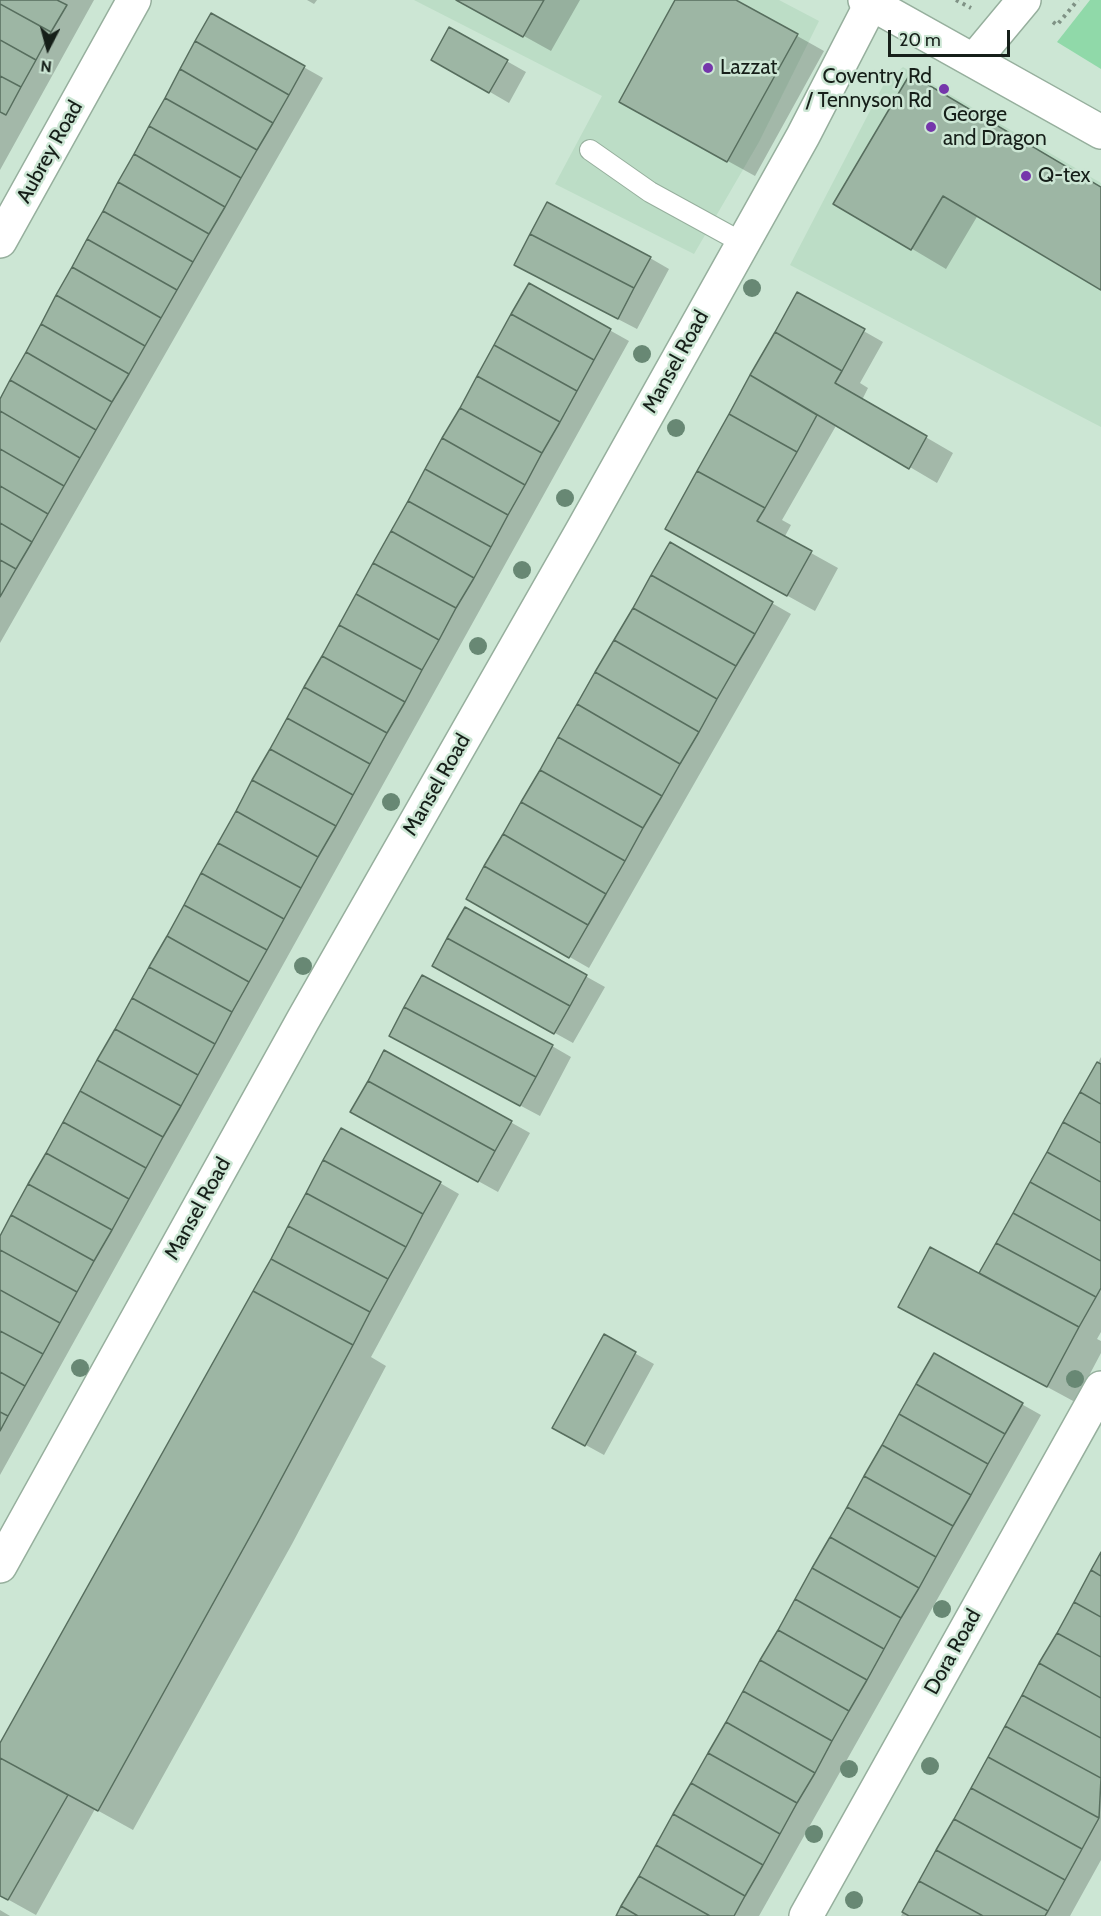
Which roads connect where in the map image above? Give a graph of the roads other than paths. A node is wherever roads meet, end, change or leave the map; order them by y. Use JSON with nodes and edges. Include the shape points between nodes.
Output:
{"nodes":[{"id":1,"x":134,"y":0,"type":"edge"},
{"id":2,"x":1024,"y":0,"type":"edge"},
{"id":3,"x":868,"y":2,"type":"edge"},
{"id":4,"x":974,"y":60,"type":"junction"},
{"id":5,"x":1101,"y":132,"type":"edge"},
{"id":6,"x":590,"y":150,"type":"dead end"},
{"id":7,"x":0,"y":241,"type":"edge"},
{"id":8,"x":742,"y":243,"type":"junction"},
{"id":9,"x":1101,"y":1388,"type":"edge"},
{"id":10,"x":0,"y":1566,"type":"edge"},
{"id":11,"x":806,"y":1916,"type":"edge"}],
"edges":[{"from":1,"to":7,"type":"street","name":"Aubrey Road"},
{"from":2,"to":4,"type":"street"},
{"from":3,"to":4,"type":"street"},
{"from":3,"to":8,"type":"street","name":"Mansel Road"},
{"from":4,"to":5,"type":"street"},
{"from":6,"to":8,"type":"lane","via":[[650,192]]},
{"from":8,"to":10,"type":"street","name":"Mansel Road"},
{"from":9,"to":11,"type":"street","name":"Dora Road"}]}
